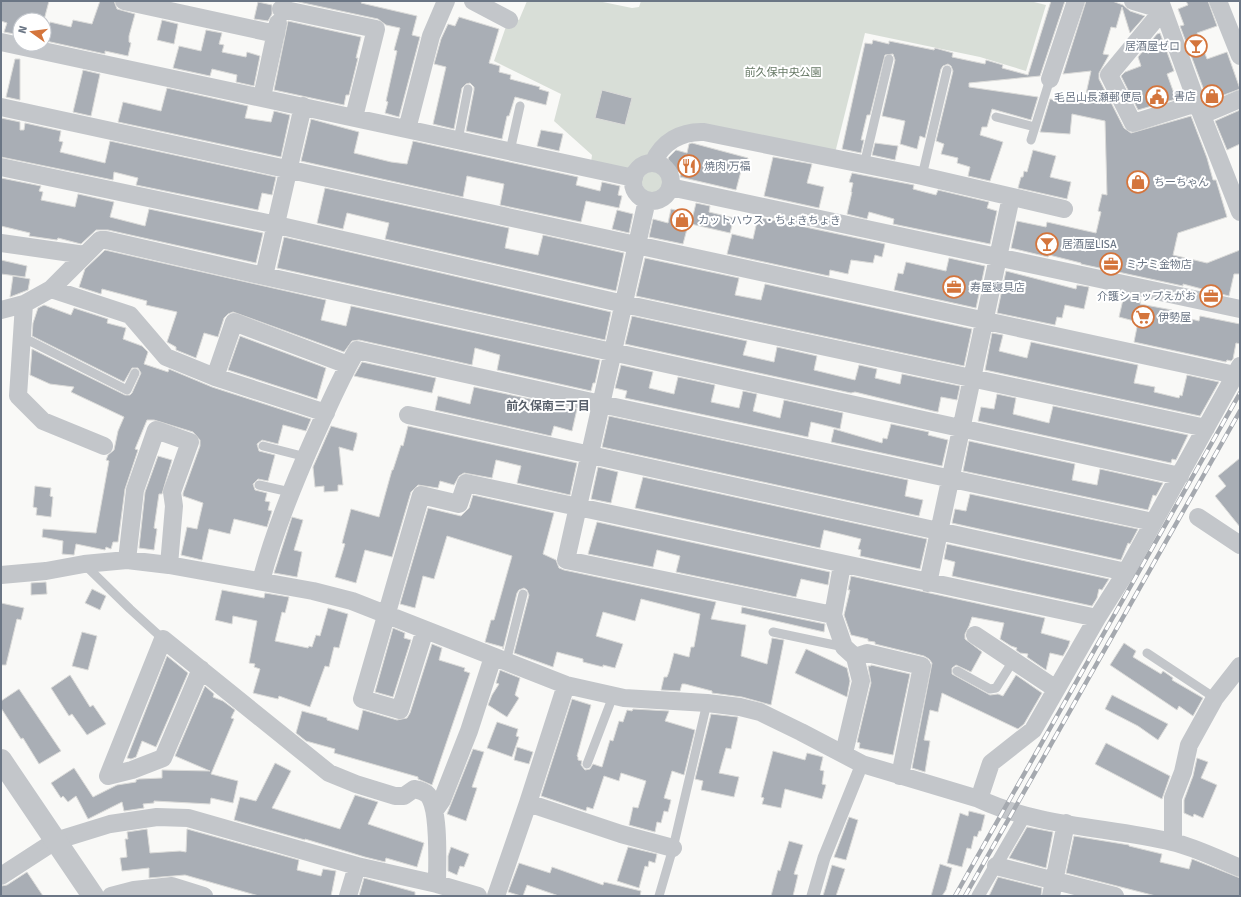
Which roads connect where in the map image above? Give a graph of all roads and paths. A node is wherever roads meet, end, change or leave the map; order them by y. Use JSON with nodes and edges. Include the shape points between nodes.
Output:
{"nodes":[{"id":1,"x":124,"y":1,"type":"edge"},
{"id":2,"x":446,"y":1,"type":"edge"},
{"id":3,"x":473,"y":1,"type":"edge"},
{"id":4,"x":1076,"y":1,"type":"edge"},
{"id":5,"x":1133,"y":1,"type":"edge"},
{"id":6,"x":1218,"y":1,"type":"edge"},
{"id":7,"x":282,"y":5,"type":"edge"},
{"id":8,"x":1161,"y":5,"type":"edge"},
{"id":9,"x":509,"y":20,"type":"dead end"},
{"id":10,"x":276,"y":34,"type":"junction"},
{"id":11,"x":1,"y":42,"type":"edge"},
{"id":12,"x":1239,"y":49,"type":"edge"},
{"id":13,"x":889,"y":59,"type":"dead end"},
{"id":14,"x":947,"y":70,"type":"dead end"},
{"id":15,"x":1050,"y":79,"type":"joint"},
{"id":16,"x":468,"y":89,"type":"dead end"},
{"id":17,"x":262,"y":97,"type":"junction"},
{"id":18,"x":1240,"y":99,"type":"edge"},
{"id":19,"x":303,"y":106,"type":"junction"},
{"id":20,"x":520,"y":106,"type":"dead end"},
{"id":21,"x":1,"y":107,"type":"edge"},
{"id":22,"x":1200,"y":109,"type":"junction"},
{"id":23,"x":354,"y":117,"type":"junction"},
{"id":24,"x":996,"y":117,"type":"dead end"},
{"id":25,"x":1035,"y":127,"type":"junction"},
{"id":26,"x":407,"y":128,"type":"junction"},
{"id":27,"x":458,"y":140,"type":"junction"},
{"id":28,"x":1031,"y":140,"type":"dead end"},
{"id":29,"x":510,"y":151,"type":"junction"},
{"id":30,"x":653,"y":163,"type":"junction"},
{"id":31,"x":864,"y":165,"type":"junction"},
{"id":32,"x":1,"y":167,"type":"edge"},
{"id":33,"x":289,"y":169,"type":"junction"},
{"id":34,"x":922,"y":176,"type":"junction"},
{"id":35,"x":634,"y":178,"type":"junction"},
{"id":36,"x":670,"y":187,"type":"junction"},
{"id":37,"x":1011,"y":198,"type":"junction"},
{"id":38,"x":647,"y":200,"type":"junction"},
{"id":39,"x":1064,"y":209,"type":"dead end"},
{"id":40,"x":1240,"y":212,"type":"edge"},
{"id":41,"x":277,"y":226,"type":"junction"},
{"id":42,"x":1,"y":243,"type":"edge"},
{"id":43,"x":638,"y":244,"type":"junction"},
{"id":44,"x":84,"y":255,"type":"junction"},
{"id":45,"x":998,"y":257,"type":"junction"},
{"id":46,"x":264,"y":276,"type":"junction"},
{"id":47,"x":51,"y":288,"type":"junction"},
{"id":48,"x":24,"y":304,"type":"junction"},
{"id":49,"x":624,"y":304,"type":"junction"},
{"id":50,"x":1240,"y":309,"type":"edge"},
{"id":51,"x":1,"y":310,"type":"edge"},
{"id":52,"x":984,"y":321,"type":"junction"},
{"id":53,"x":22,"y":336,"type":"junction"},
{"id":54,"x":613,"y":352,"type":"junction"},
{"id":55,"x":348,"y":365,"type":"junction"},
{"id":56,"x":1238,"y":371,"type":"edge"},
{"id":57,"x":135,"y":373,"type":"dead end"},
{"id":58,"x":971,"y":376,"type":"junction"},
{"id":59,"x":215,"y":377,"type":"junction"},
{"id":60,"x":601,"y":404,"type":"junction"},
{"id":61,"x":326,"y":413,"type":"junction"},
{"id":62,"x":408,"y":416,"type":"dead end"},
{"id":63,"x":960,"y":427,"type":"junction"},
{"id":64,"x":1206,"y":428,"type":"junction"},
{"id":65,"x":104,"y":446,"type":"dead end"},
{"id":66,"x":263,"y":446,"type":"dead end"},
{"id":67,"x":589,"y":455,"type":"junction"},
{"id":68,"x":306,"y":458,"type":"junction"},
{"id":69,"x":1180,"y":476,"type":"junction"},
{"id":70,"x":950,"y":477,"type":"junction"},
{"id":71,"x":259,"y":485,"type":"dead end"},
{"id":72,"x":290,"y":492,"type":"junction"},
{"id":73,"x":578,"y":506,"type":"junction"},
{"id":74,"x":1198,"y":517,"type":"dead end"},
{"id":75,"x":1153,"y":522,"type":"junction"},
{"id":76,"x":938,"y":530,"type":"junction"},
{"id":77,"x":1240,"y":545,"type":"edge"},
{"id":78,"x":127,"y":560,"type":"junction"},
{"id":79,"x":84,"y":564,"type":"junction"},
{"id":80,"x":169,"y":565,"type":"junction"},
{"id":81,"x":842,"y":565,"type":"junction"},
{"id":82,"x":1126,"y":572,"type":"junction"},
{"id":83,"x":1,"y":575,"type":"edge"},
{"id":84,"x":261,"y":581,"type":"junction"},
{"id":85,"x":928,"y":582,"type":"junction"},
{"id":86,"x":524,"y":594,"type":"dead end"},
{"id":87,"x":385,"y":614,"type":"junction"},
{"id":88,"x":833,"y":615,"type":"junction"},
{"id":89,"x":1097,"y":618,"type":"junction"},
{"id":90,"x":425,"y":630,"type":"junction"},
{"id":91,"x":773,"y":632,"type":"dead end"},
{"id":92,"x":975,"y":635,"type":"dead end"},
{"id":93,"x":162,"y":638,"type":"junction"},
{"id":94,"x":850,"y":652,"type":"junction"},
{"id":95,"x":1147,"y":654,"type":"dead end"},
{"id":96,"x":500,"y":659,"type":"junction"},
{"id":97,"x":1013,"y":661,"type":"junction"},
{"id":98,"x":1240,"y":666,"type":"edge"},
{"id":99,"x":201,"y":669,"type":"junction"},
{"id":100,"x":957,"y":671,"type":"dead end"},
{"id":101,"x":566,"y":684,"type":"junction"},
{"id":102,"x":1056,"y":689,"type":"junction"},
{"id":103,"x":613,"y":696,"type":"junction"},
{"id":104,"x":1215,"y":698,"type":"junction"},
{"id":105,"x":707,"y":703,"type":"junction"},
{"id":106,"x":844,"y":753,"type":"junction"},
{"id":107,"x":1,"y":760,"type":"edge"},
{"id":108,"x":587,"y":764,"type":"dead end"},
{"id":109,"x":862,"y":764,"type":"junction"},
{"id":110,"x":900,"y":776,"type":"junction"},
{"id":111,"x":979,"y":799,"type":"junction"},
{"id":112,"x":528,"y":803,"type":"junction"},
{"id":113,"x":435,"y":810,"type":"junction"},
{"id":114,"x":1025,"y":815,"type":"junction"},
{"id":115,"x":1066,"y":823,"type":"junction"},
{"id":116,"x":55,"y":841,"type":"junction"},
{"id":117,"x":1173,"y":842,"type":"junction"},
{"id":118,"x":673,"y":848,"type":"junction"},
{"id":119,"x":357,"y":866,"type":"junction"},
{"id":120,"x":996,"y":866,"type":"junction"},
{"id":121,"x":1240,"y":868,"type":"edge"},
{"id":122,"x":1,"y":876,"type":"edge"},
{"id":123,"x":437,"y":884,"type":"junction"},
{"id":124,"x":1053,"y":889,"type":"edge"},
{"id":125,"x":93,"y":896,"type":"edge"},
{"id":126,"x":112,"y":896,"type":"edge"},
{"id":127,"x":204,"y":896,"type":"edge"},
{"id":128,"x":348,"y":896,"type":"edge"},
{"id":129,"x":478,"y":896,"type":"edge"},
{"id":130,"x":496,"y":896,"type":"edge"},
{"id":131,"x":659,"y":896,"type":"edge"},
{"id":132,"x":813,"y":896,"type":"edge"},
{"id":133,"x":978,"y":896,"type":"edge"},
{"id":134,"x":1115,"y":896,"type":"edge"}],
"edges":[{"from":1,"to":10,"type":"street"},
{"from":2,"to":26,"type":"street","via":[[431,36]]},
{"from":3,"to":9,"type":"street"},
{"from":4,"to":15,"type":"street"},
{"from":5,"to":8,"type":"street"},
{"from":6,"to":12,"type":"street"},
{"from":7,"to":10,"type":"street"},
{"from":7,"to":23,"type":"street","via":[[376,29]]},
{"from":8,"to":22,"type":"street"},
{"from":8,"to":22,"type":"street","via":[[1108,75],[1133,123]]},
{"from":10,"to":17,"type":"street"},
{"from":11,"to":17,"type":"street"},
{"from":13,"to":31,"type":"lane"},
{"from":14,"to":34,"type":"lane"},
{"from":15,"to":25,"type":"lane"},
{"from":16,"to":27,"type":"lane"},
{"from":17,"to":19,"type":"street"},
{"from":18,"to":22,"type":"street"},
{"from":19,"to":23,"type":"street"},
{"from":19,"to":33,"type":"street"},
{"from":20,"to":29,"type":"lane"},
{"from":21,"to":33,"type":"street"},
{"from":22,"to":40,"type":"street"},
{"from":23,"to":26,"type":"street"},
{"from":24,"to":25,"type":"lane"},
{"from":25,"to":28,"type":"lane"},
{"from":26,"to":27,"type":"street"},
{"from":27,"to":29,"type":"street"},
{"from":29,"to":35,"type":"street"},
{"from":30,"to":31,"type":"street","via":[[664,145],[675,138],[704,132]]},
{"from":30,"to":35,"type":"street","via":[[642,166],[636,171]]},
{"from":30,"to":36,"type":"street","via":[[669,174]]},
{"from":31,"to":34,"type":"street"},
{"from":32,"to":41,"type":"street"},
{"from":33,"to":41,"type":"street"},
{"from":33,"to":43,"type":"street"},
{"from":34,"to":37,"type":"street"},
{"from":35,"to":38,"type":"street","via":[[636,191],[640,197]]},
{"from":36,"to":38,"type":"street","via":[[663,197]]},
{"from":36,"to":45,"type":"street"},
{"from":37,"to":39,"type":"street"},
{"from":37,"to":45,"type":"street"},
{"from":38,"to":43,"type":"street"},
{"from":41,"to":46,"type":"street"},
{"from":41,"to":49,"type":"street"},
{"from":42,"to":44,"type":"street"},
{"from":43,"to":49,"type":"street"},
{"from":43,"to":52,"type":"street"},
{"from":44,"to":46,"type":"street","via":[[100,240],[106,240]]},
{"from":44,"to":47,"type":"street"},
{"from":45,"to":50,"type":"street"},
{"from":45,"to":52,"type":"street"},
{"from":46,"to":54,"type":"street"},
{"from":47,"to":48,"type":"street"},
{"from":47,"to":59,"type":"street","via":[[130,315],[166,357]]},
{"from":48,"to":51,"type":"street"},
{"from":48,"to":53,"type":"street"},
{"from":49,"to":54,"type":"street"},
{"from":49,"to":58,"type":"street"},
{"from":52,"to":56,"type":"street"},
{"from":52,"to":58,"type":"street"},
{"from":53,"to":57,"type":"lane","via":[[127,390]]},
{"from":53,"to":65,"type":"street","via":[[18,396],[43,421]]},
{"from":54,"to":60,"type":"street"},
{"from":54,"to":63,"type":"street"},
{"from":55,"to":59,"type":"street","via":[[234,322]]},
{"from":55,"to":60,"type":"street","via":[[357,350]]},
{"from":55,"to":61,"type":"street"},
{"from":56,"to":64,"type":"street"},
{"from":58,"to":63,"type":"street"},
{"from":58,"to":64,"type":"street"},
{"from":59,"to":61,"type":"street"},
{"from":60,"to":67,"type":"street"},
{"from":60,"to":70,"type":"street"},
{"from":61,"to":68,"type":"street"},
{"from":62,"to":67,"type":"street"},
{"from":63,"to":69,"type":"street"},
{"from":63,"to":70,"type":"street"},
{"from":64,"to":69,"type":"street"},
{"from":66,"to":68,"type":"lane"},
{"from":67,"to":73,"type":"street"},
{"from":67,"to":76,"type":"street"},
{"from":68,"to":72,"type":"street"},
{"from":69,"to":75,"type":"street"},
{"from":70,"to":75,"type":"street"},
{"from":70,"to":76,"type":"street"},
{"from":71,"to":72,"type":"lane"},
{"from":72,"to":84,"type":"street"},
{"from":73,"to":81,"type":"street"},
{"from":73,"to":87,"type":"street","via":[[466,483],[459,504],[421,495]]},
{"from":73,"to":88,"type":"street","via":[[566,560]]},
{"from":74,"to":77,"type":"street"},
{"from":75,"to":82,"type":"street"},
{"from":76,"to":82,"type":"street"},
{"from":76,"to":85,"type":"street"},
{"from":78,"to":79,"type":"street"},
{"from":78,"to":80,"type":"street"},
{"from":78,"to":80,"type":"street","via":[[135,490],[156,430],[190,442],[172,492],[174,506]]},
{"from":79,"to":83,"type":"street"},
{"from":79,"to":93,"type":"lane"},
{"from":80,"to":84,"type":"street"},
{"from":81,"to":85,"type":"street"},
{"from":81,"to":88,"type":"street"},
{"from":82,"to":89,"type":"street"},
{"from":84,"to":87,"type":"street","via":[[352,601]]},
{"from":85,"to":89,"type":"street"},
{"from":86,"to":96,"type":"lane"},
{"from":87,"to":90,"type":"street"},
{"from":87,"to":90,"type":"street","via":[[362,699],[400,710]]},
{"from":88,"to":94,"type":"street"},
{"from":89,"to":102,"type":"street"},
{"from":90,"to":96,"type":"street"},
{"from":91,"to":94,"type":"lane"},
{"from":92,"to":97,"type":"street"},
{"from":93,"to":99,"type":"street"},
{"from":93,"to":99,"type":"street","via":[[108,776],[163,758]]},
{"from":94,"to":106,"type":"street","via":[[861,681]]},
{"from":94,"to":110,"type":"street","via":[[867,653],[922,666]]},
{"from":95,"to":104,"type":"lane"},
{"from":96,"to":101,"type":"street"},
{"from":96,"to":113,"type":"street","via":[[442,800]]},
{"from":97,"to":100,"type":"lane","via":[[996,688],[990,689]]},
{"from":97,"to":102,"type":"street"},
{"from":98,"to":104,"type":"street"},
{"from":99,"to":113,"type":"street","via":[[329,773],[395,796],[404,796],[414,789],[424,791]]},
{"from":101,"to":103,"type":"street"},
{"from":101,"to":112,"type":"street"},
{"from":102,"to":111,"type":"street","via":[[1033,730],[991,763]]},
{"from":103,"to":105,"type":"street"},
{"from":103,"to":108,"type":"lane"},
{"from":104,"to":117,"type":"street","via":[[1188,745],[1183,772],[1173,798]]},
{"from":105,"to":106,"type":"street","via":[[760,712]]},
{"from":105,"to":118,"type":"lane"},
{"from":106,"to":109,"type":"street"},
{"from":107,"to":116,"type":"street"},
{"from":109,"to":110,"type":"street"},
{"from":109,"to":132,"type":"street","via":[[824,858]]},
{"from":110,"to":111,"type":"street"},
{"from":111,"to":114,"type":"street"},
{"from":112,"to":118,"type":"street","via":[[621,834]]},
{"from":112,"to":130,"type":"street"},
{"from":113,"to":123,"type":"street"},
{"from":114,"to":115,"type":"street"},
{"from":114,"to":120,"type":"street"},
{"from":115,"to":117,"type":"street"},
{"from":115,"to":124,"type":"street"},
{"from":116,"to":119,"type":"street","via":[[110,824],[157,817],[188,818]]},
{"from":116,"to":122,"type":"street"},
{"from":116,"to":125,"type":"street"},
{"from":117,"to":121,"type":"street"},
{"from":118,"to":131,"type":"lane"},
{"from":119,"to":123,"type":"street"},
{"from":119,"to":128,"type":"street"},
{"from":120,"to":124,"type":"street"},
{"from":120,"to":133,"type":"street"},
{"from":123,"to":129,"type":"street"},
{"from":124,"to":134,"type":"street"},
{"from":126,"to":127,"type":"street","via":[[134,890],[172,886]]}]}
